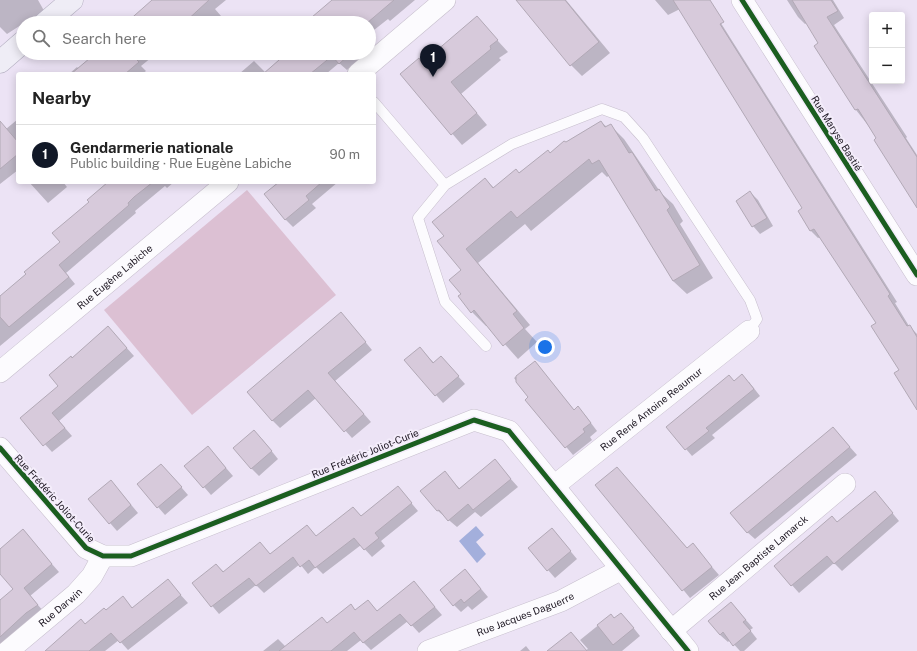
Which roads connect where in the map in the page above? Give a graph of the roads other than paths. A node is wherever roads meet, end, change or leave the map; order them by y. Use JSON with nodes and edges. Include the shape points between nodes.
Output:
{"nodes":[{"id":1,"x":72,"y":0,"type":"edge"},
{"id":2,"x":445,"y":0,"type":"edge"},
{"id":3,"x":742,"y":0,"type":"edge"},
{"id":4,"x":53,"y":16,"type":"edge"},
{"id":5,"x":16,"y":48,"type":"edge"},
{"id":6,"x":376,"y":59,"type":"edge"},
{"id":7,"x":374,"y":60,"type":"edge"},
{"id":8,"x":0,"y":62,"type":"edge"},
{"id":9,"x":360,"y":72,"type":"edge"},
{"id":10,"x":376,"y":104,"type":"edge"},
{"id":11,"x":226,"y":184,"type":"edge"},
{"id":12,"x":445,"y":185,"type":"junction"},
{"id":13,"x":917,"y":275,"type":"edge"},
{"id":14,"x":749,"y":332,"type":"joint"},
{"id":15,"x":486,"y":346,"type":"dead end"},
{"id":16,"x":0,"y":372,"type":"edge"},
{"id":17,"x":0,"y":448,"type":"edge"},
{"id":18,"x":845,"y":484,"type":"dead end"},
{"id":19,"x":554,"y":486,"type":"junction"},
{"id":20,"x":103,"y":556,"type":"junction"},
{"id":21,"x":620,"y":570,"type":"junction"},
{"id":22,"x":671,"y":631,"type":"junction"},
{"id":23,"x":8,"y":651,"type":"edge"},
{"id":24,"x":428,"y":651,"type":"edge"},
{"id":25,"x":688,"y":651,"type":"edge"}],
"edges":[{"from":1,"to":4,"type":"main road"},
{"from":2,"to":6,"type":"street"},
{"from":3,"to":13,"type":"street","name":"Rue Maryse Bastié"},
{"from":5,"to":8,"type":"main road"},
{"from":7,"to":9,"type":"street"},
{"from":10,"to":12,"type":"lane"},
{"from":11,"to":16,"type":"street","name":"Rue Eugène Labiche"},
{"from":12,"to":14,"type":"lane","via":[[512,144],[602,109],[624,117],[644,138],[750,300],[757,319]]},
{"from":12,"to":15,"type":"lane","via":[[418,218],[445,302]]},
{"from":14,"to":19,"type":"street","name":"Rue René Antoine Reaumur"},
{"from":17,"to":20,"type":"street","name":"Rue Frédéric Joliot-Curie","via":[[86,548]]},
{"from":18,"to":22,"type":"street","name":"Rue Jean Baptiste Lamarck"},
{"from":19,"to":20,"type":"street","name":"Rue Frédéric Joliot-Curie","via":[[508,431],[474,420],[130,556]]},
{"from":19,"to":21,"type":"street","name":"Rue Frédéric Joliot-Curie"},
{"from":20,"to":23,"type":"street","name":"Rue Darwin","via":[[92,576],[76,594]]},
{"from":21,"to":22,"type":"street","name":"Rue Frédéric Joliot-Curie"},
{"from":21,"to":24,"type":"street","name":"Rue Jacques Daguerre","via":[[561,601]]},
{"from":22,"to":25,"type":"street","name":"Rue Frédéric Joliot-Curie"}]}
